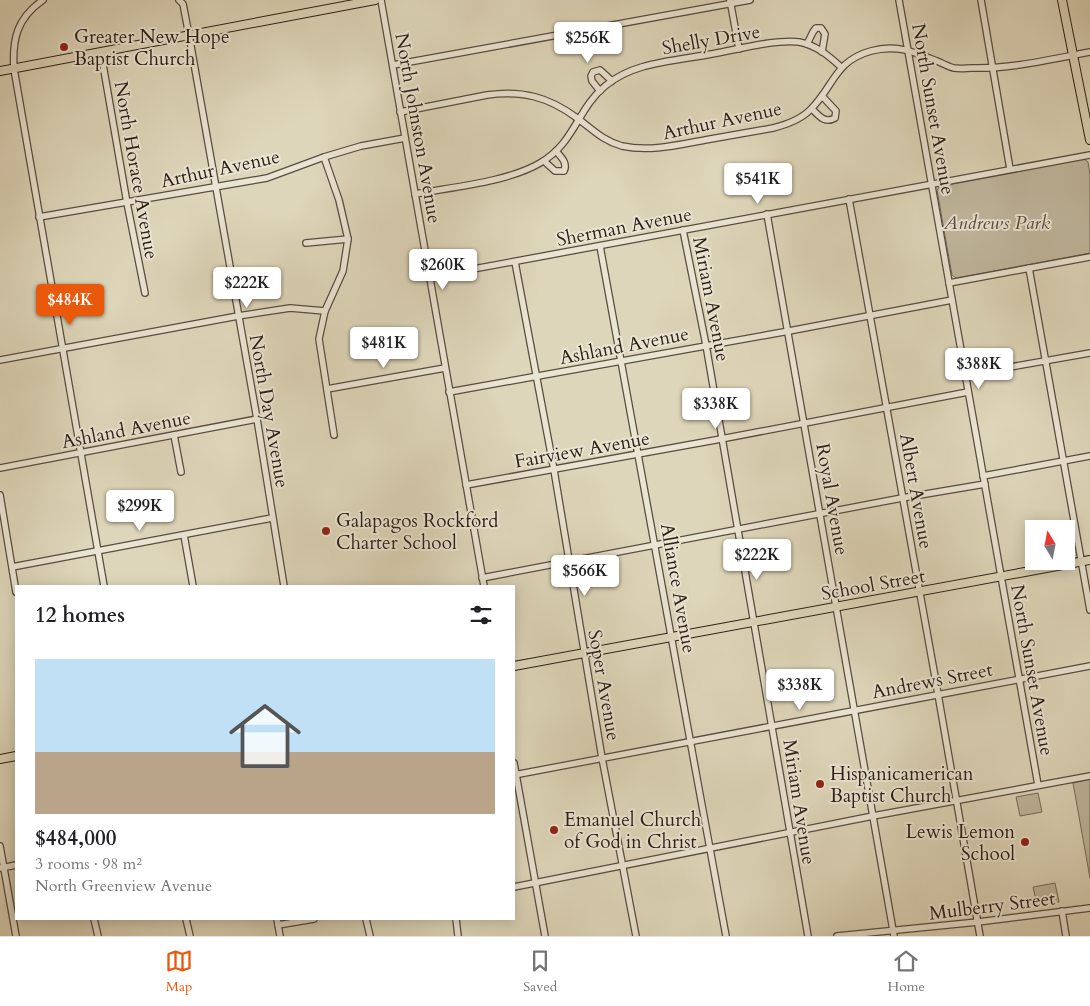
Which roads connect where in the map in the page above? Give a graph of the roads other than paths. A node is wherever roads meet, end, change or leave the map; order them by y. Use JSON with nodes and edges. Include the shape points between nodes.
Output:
{"nodes":[{"id":1,"x":43,"y":0,"type":"edge"},
{"id":2,"x":375,"y":0,"type":"edge"},
{"id":3,"x":381,"y":0,"type":"edge"},
{"id":4,"x":750,"y":0,"type":"edge"},
{"id":5,"x":899,"y":0,"type":"edge"},
{"id":6,"x":981,"y":0,"type":"edge"},
{"id":7,"x":1062,"y":0,"type":"edge"},
{"id":8,"x":182,"y":1,"type":"edge"},
{"id":9,"x":37,"y":2,"type":"edge"},
{"id":10,"x":730,"y":2,"type":"edge"},
{"id":11,"x":189,"y":35,"type":"junction"},
{"id":12,"x":807,"y":44,"type":"junction"},
{"id":13,"x":738,"y":49,"type":"junction"},
{"id":14,"x":908,"y":49,"type":"junction"},
{"id":15,"x":101,"y":52,"type":"junction"},
{"id":16,"x":822,"y":52,"type":"junction"},
{"id":17,"x":1090,"y":52,"type":"edge"},
{"id":18,"x":1072,"y":55,"type":"junction"},
{"id":19,"x":393,"y":65,"type":"junction"},
{"id":20,"x":841,"y":67,"type":"junction"},
{"id":21,"x":993,"y":68,"type":"junction"},
{"id":22,"x":14,"y":69,"type":"junction"},
{"id":23,"x":0,"y":71,"type":"edge"},
{"id":24,"x":612,"y":81,"type":"junction"},
{"id":25,"x":600,"y":91,"type":"junction"},
{"id":26,"x":822,"y":96,"type":"junction"},
{"id":27,"x":812,"y":109,"type":"junction"},
{"id":28,"x":400,"y":112,"type":"junction"},
{"id":29,"x":579,"y":119,"type":"junction"},
{"id":30,"x":405,"y":138,"type":"junction"},
{"id":31,"x":1090,"y":140,"type":"edge"},
{"id":32,"x":556,"y":151,"type":"junction"},
{"id":33,"x":1090,"y":155,"type":"edge"},
{"id":34,"x":324,"y":157,"type":"junction"},
{"id":35,"x":544,"y":161,"type":"junction"},
{"id":36,"x":1010,"y":169,"type":"junction"},
{"id":37,"x":932,"y":184,"type":"junction"},
{"id":38,"x":215,"y":186,"type":"junction"},
{"id":39,"x":415,"y":194,"type":"junction"},
{"id":40,"x":849,"y":199,"type":"junction"},
{"id":41,"x":127,"y":203,"type":"junction"},
{"id":42,"x":767,"y":214,"type":"junction"},
{"id":43,"x":39,"y":217,"type":"junction"},
{"id":44,"x":683,"y":230,"type":"junction"},
{"id":45,"x":348,"y":239,"type":"junction"},
{"id":46,"x":306,"y":243,"type":"dead end"},
{"id":47,"x":600,"y":246,"type":"junction"},
{"id":48,"x":1090,"y":257,"type":"edge"},
{"id":49,"x":515,"y":262,"type":"junction"},
{"id":50,"x":1029,"y":268,"type":"junction"},
{"id":51,"x":430,"y":276,"type":"junction"},
{"id":52,"x":949,"y":283,"type":"junction"},
{"id":53,"x":145,"y":293,"type":"dead end"},
{"id":54,"x":952,"y":300,"type":"junction"},
{"id":55,"x":325,"y":312,"type":"junction"},
{"id":56,"x":870,"y":314,"type":"junction"},
{"id":57,"x":238,"y":316,"type":"junction"},
{"id":58,"x":788,"y":331,"type":"junction"},
{"id":59,"x":706,"y":345,"type":"junction"},
{"id":60,"x":63,"y":348,"type":"junction"},
{"id":61,"x":1090,"y":353,"type":"edge"},
{"id":62,"x":0,"y":360,"type":"edge"},
{"id":63,"x":622,"y":360,"type":"junction"},
{"id":64,"x":1045,"y":362,"type":"junction"},
{"id":65,"x":445,"y":368,"type":"junction"},
{"id":66,"x":966,"y":375,"type":"junction"},
{"id":67,"x":537,"y":377,"type":"junction"},
{"id":68,"x":327,"y":389,"type":"junction"},
{"id":69,"x":449,"y":392,"type":"junction"},
{"id":70,"x":968,"y":392,"type":"junction"},
{"id":71,"x":888,"y":407,"type":"junction"},
{"id":72,"x":257,"y":419,"type":"junction"},
{"id":73,"x":805,"y":422,"type":"junction"},
{"id":74,"x":174,"y":435,"type":"junction"},
{"id":75,"x":334,"y":435,"type":"dead end"},
{"id":76,"x":721,"y":439,"type":"junction"},
{"id":77,"x":81,"y":452,"type":"junction"},
{"id":78,"x":640,"y":454,"type":"junction"},
{"id":79,"x":1090,"y":456,"type":"edge"},
{"id":80,"x":1063,"y":462,"type":"junction"},
{"id":81,"x":0,"y":468,"type":"edge"},
{"id":82,"x":554,"y":470,"type":"junction"},
{"id":83,"x":181,"y":472,"type":"dead end"},
{"id":84,"x":983,"y":476,"type":"junction"},
{"id":85,"x":985,"y":484,"type":"junction"},
{"id":86,"x":466,"y":485,"type":"junction"},
{"id":87,"x":0,"y":495,"type":"edge"},
{"id":88,"x":902,"y":498,"type":"junction"},
{"id":89,"x":820,"y":513,"type":"junction"},
{"id":90,"x":272,"y":518,"type":"junction"},
{"id":91,"x":738,"y":529,"type":"junction"},
{"id":92,"x":184,"y":535,"type":"junction"},
{"id":93,"x":657,"y":545,"type":"junction"},
{"id":94,"x":98,"y":551,"type":"junction"},
{"id":95,"x":1086,"y":560,"type":"edge"},
{"id":96,"x":569,"y":561,"type":"junction"},
{"id":97,"x":12,"y":567,"type":"junction"},
{"id":98,"x":1001,"y":577,"type":"junction"},
{"id":99,"x":482,"y":578,"type":"junction"},
{"id":100,"x":104,"y":585,"type":"edge"},
{"id":101,"x":193,"y":585,"type":"edge"},
{"id":102,"x":284,"y":585,"type":"edge"},
{"id":103,"x":484,"y":585,"type":"edge"},
{"id":104,"x":15,"y":586,"type":"edge"},
{"id":105,"x":920,"y":591,"type":"junction"},
{"id":106,"x":836,"y":607,"type":"junction"},
{"id":107,"x":1090,"y":610,"type":"edge"},
{"id":108,"x":754,"y":622,"type":"junction"},
{"id":109,"x":672,"y":637,"type":"junction"},
{"id":110,"x":584,"y":654,"type":"junction"},
{"id":111,"x":515,"y":666,"type":"edge"},
{"id":112,"x":1090,"y":666,"type":"edge"},
{"id":113,"x":1019,"y":679,"type":"junction"},
{"id":114,"x":937,"y":694,"type":"junction"},
{"id":115,"x":854,"y":710,"type":"junction"},
{"id":116,"x":772,"y":727,"type":"junction"},
{"id":117,"x":690,"y":742,"type":"junction"},
{"id":118,"x":15,"y":756,"type":"edge"},
{"id":119,"x":602,"y":758,"type":"junction"},
{"id":120,"x":0,"y":759,"type":"edge"},
{"id":121,"x":515,"y":774,"type":"edge"},
{"id":122,"x":1090,"y":776,"type":"edge"},
{"id":123,"x":1038,"y":784,"type":"junction"},
{"id":124,"x":956,"y":801,"type":"junction"},
{"id":125,"x":873,"y":816,"type":"junction"},
{"id":126,"x":790,"y":834,"type":"junction"},
{"id":127,"x":0,"y":846,"type":"edge"},
{"id":128,"x":710,"y":849,"type":"junction"},
{"id":129,"x":623,"y":865,"type":"junction"},
{"id":130,"x":15,"y":866,"type":"edge"},
{"id":131,"x":2,"y":868,"type":"edge"},
{"id":132,"x":535,"y":883,"type":"junction"},
{"id":133,"x":515,"y":887,"type":"edge"},
{"id":134,"x":1090,"y":908,"type":"edge"},
{"id":135,"x":1062,"y":911,"type":"junction"},
{"id":136,"x":94,"y":920,"type":"edge"},
{"id":137,"x":186,"y":920,"type":"edge"},
{"id":138,"x":302,"y":920,"type":"edge"},
{"id":139,"x":366,"y":920,"type":"edge"},
{"id":140,"x":456,"y":920,"type":"edge"},
{"id":141,"x":277,"y":922,"type":"edge"},
{"id":142,"x":978,"y":922,"type":"junction"},
{"id":143,"x":894,"y":933,"type":"edge"},
{"id":144,"x":16,"y":936,"type":"edge"},
{"id":145,"x":98,"y":936,"type":"edge"},
{"id":146,"x":190,"y":936,"type":"edge"},
{"id":147,"x":280,"y":936,"type":"edge"},
{"id":148,"x":370,"y":936,"type":"edge"},
{"id":149,"x":458,"y":936,"type":"edge"},
{"id":150,"x":545,"y":936,"type":"edge"},
{"id":151,"x":636,"y":936,"type":"edge"},
{"id":152,"x":726,"y":936,"type":"edge"},
{"id":153,"x":808,"y":936,"type":"edge"},
{"id":154,"x":837,"y":936,"type":"edge"},
{"id":155,"x":980,"y":936,"type":"edge"},
{"id":156,"x":1066,"y":936,"type":"edge"}],
"edges":[{"from":1,"to":9,"type":"street"},
{"from":2,"to":11,"type":"main road"},
{"from":3,"to":19,"type":"street","name":"North Johnston Avenue"},
{"from":4,"to":10,"type":"street"},
{"from":5,"to":14,"type":"street","name":"North Sunset Avenue"},
{"from":6,"to":21,"type":"street"},
{"from":7,"to":18,"type":"main road"},
{"from":8,"to":11,"type":"street","name":"North Day Avenue"},
{"from":9,"to":22,"type":"street","via":[[15,37]]},
{"from":10,"to":13,"type":"street"},
{"from":10,"to":19,"type":"street"},
{"from":11,"to":15,"type":"main road"},
{"from":11,"to":38,"type":"street","name":"North Day Avenue"},
{"from":12,"to":13,"type":"street","name":"Shelly Drive","via":[[786,42]]},
{"from":12,"to":16,"type":"street","name":"Shelly Drive"},
{"from":12,"to":16,"type":"street","via":[[815,29],[823,29]]},
{"from":13,"to":24,"type":"street","name":"Shelly Drive","via":[[643,67]]},
{"from":14,"to":20,"type":"street","name":"Arthur Avenue","via":[[874,50],[858,55]]},
{"from":14,"to":21,"type":"street","name":"Arthur Avenue","via":[[954,68]]},
{"from":14,"to":37,"type":"street","name":"North Sunset Avenue"},
{"from":15,"to":22,"type":"main road"},
{"from":15,"to":41,"type":"street","name":"North Horace Avenue"},
{"from":16,"to":20,"type":"street","name":"Shelly Drive"},
{"from":17,"to":18,"type":"street","name":"Arthur Avenue"},
{"from":18,"to":21,"type":"street","name":"Arthur Avenue"},
{"from":18,"to":31,"type":"main road"},
{"from":19,"to":28,"type":"street","name":"North Johnston Avenue"},
{"from":20,"to":26,"type":"street","name":"Arthur Avenue"},
{"from":21,"to":36,"type":"street"},
{"from":22,"to":23,"type":"main road"},
{"from":22,"to":43,"type":"street"},
{"from":24,"to":25,"type":"street","name":"Shelly Drive"},
{"from":24,"to":25,"type":"street","via":[[600,70],[593,72],[592,81]]},
{"from":25,"to":29,"type":"street","name":"Shelly Drive"},
{"from":26,"to":27,"type":"street","name":"Arthur Avenue"},
{"from":26,"to":27,"type":"street","via":[[836,111],[836,118],[824,120]]},
{"from":27,"to":29,"type":"street","name":"Arthur Avenue","via":[[781,126],[649,149],[622,146],[606,140]]},
{"from":28,"to":29,"type":"street","name":"Arthur Avenue","via":[[514,93],[545,100]]},
{"from":28,"to":30,"type":"street","name":"North Johnston Avenue"},
{"from":29,"to":32,"type":"street","name":"Shelly Drive","via":[[567,140]]},
{"from":30,"to":34,"type":"street","name":"Arthur Avenue"},
{"from":30,"to":39,"type":"street","name":"North Johnston Avenue"},
{"from":32,"to":35,"type":"street","name":"Shelly Drive"},
{"from":32,"to":35,"type":"street","via":[[564,161],[564,170],[555,171]]},
{"from":33,"to":36,"type":"street","name":"Sherman Avenue"},
{"from":34,"to":38,"type":"street","name":"Arthur Avenue","via":[[267,178]]},
{"from":34,"to":45,"type":"street"},
{"from":35,"to":39,"type":"street","name":"Shelly Drive","via":[[510,176]]},
{"from":36,"to":37,"type":"street","name":"Sherman Avenue"},
{"from":37,"to":40,"type":"street","name":"Sherman Avenue"},
{"from":37,"to":52,"type":"street","name":"North Sunset Avenue"},
{"from":38,"to":41,"type":"street","name":"Arthur Avenue"},
{"from":38,"to":57,"type":"street","name":"North Day Avenue"},
{"from":39,"to":51,"type":"street","name":"North Johnston Avenue"},
{"from":40,"to":42,"type":"street","name":"Sherman Avenue"},
{"from":40,"to":56,"type":"street","name":"Albert Avenue"},
{"from":41,"to":43,"type":"street","name":"Arthur Avenue"},
{"from":41,"to":53,"type":"street","name":"North Horace Avenue"},
{"from":42,"to":44,"type":"street","name":"Sherman Avenue"},
{"from":42,"to":58,"type":"street","name":"Royal Avenue"},
{"from":43,"to":60,"type":"street"},
{"from":44,"to":47,"type":"street","name":"Sherman Avenue"},
{"from":44,"to":59,"type":"street","name":"Miriam Avenue"},
{"from":45,"to":46,"type":"street"},
{"from":45,"to":55,"type":"street","via":[[344,271]]},
{"from":47,"to":49,"type":"street","name":"Sherman Avenue"},
{"from":47,"to":63,"type":"street","name":"Alliance Avenue"},
{"from":48,"to":50,"type":"street"},
{"from":49,"to":51,"type":"street","name":"Sherman Avenue"},
{"from":49,"to":67,"type":"street","name":"Soper Avenue"},
{"from":50,"to":52,"type":"street"},
{"from":50,"to":64,"type":"street"},
{"from":51,"to":65,"type":"street","name":"North Johnston Avenue"},
{"from":52,"to":54,"type":"street","name":"North Sunset Avenue"},
{"from":54,"to":56,"type":"street","name":"Ashland Avenue"},
{"from":54,"to":66,"type":"street","name":"North Sunset Avenue"},
{"from":55,"to":57,"type":"street","via":[[290,308]]},
{"from":55,"to":68,"type":"street","via":[[319,339]]},
{"from":56,"to":58,"type":"street","name":"Ashland Avenue"},
{"from":56,"to":71,"type":"street","name":"Albert Avenue"},
{"from":57,"to":60,"type":"street"},
{"from":57,"to":72,"type":"street","name":"North Day Avenue"},
{"from":58,"to":59,"type":"street","name":"Ashland Avenue"},
{"from":58,"to":73,"type":"street","name":"Royal Avenue"},
{"from":59,"to":63,"type":"street","name":"Ashland Avenue"},
{"from":59,"to":76,"type":"street","name":"Miriam Avenue"},
{"from":60,"to":62,"type":"street"},
{"from":60,"to":77,"type":"street"},
{"from":61,"to":64,"type":"street"},
{"from":63,"to":67,"type":"street","name":"Ashland Avenue"},
{"from":63,"to":78,"type":"street","name":"Alliance Avenue"},
{"from":64,"to":66,"type":"street"},
{"from":64,"to":80,"type":"street"},
{"from":65,"to":68,"type":"street"},
{"from":65,"to":69,"type":"street","name":"North Johnston Avenue"},
{"from":66,"to":70,"type":"street","name":"North Sunset Avenue"},
{"from":67,"to":69,"type":"street","name":"Ashland Avenue"},
{"from":67,"to":82,"type":"street","name":"Soper Avenue"},
{"from":68,"to":75,"type":"street"},
{"from":69,"to":86,"type":"street","name":"North Johnston Avenue"},
{"from":70,"to":71,"type":"street","name":"Fairview Avenue"},
{"from":70,"to":84,"type":"street","name":"North Sunset Avenue"},
{"from":71,"to":73,"type":"street","name":"Fairview Avenue"},
{"from":71,"to":88,"type":"street","name":"Albert Avenue"},
{"from":72,"to":74,"type":"street","name":"Ashland Avenue"},
{"from":72,"to":90,"type":"street","name":"North Day Avenue"},
{"from":73,"to":76,"type":"street","name":"Fairview Avenue"},
{"from":73,"to":89,"type":"street","name":"Royal Avenue"},
{"from":74,"to":77,"type":"street","name":"Ashland Avenue"},
{"from":74,"to":83,"type":"street"},
{"from":76,"to":78,"type":"street","name":"Fairview Avenue"},
{"from":76,"to":91,"type":"street","name":"Miriam Avenue"},
{"from":77,"to":81,"type":"street","name":"Ashland Avenue"},
{"from":77,"to":94,"type":"street"},
{"from":78,"to":82,"type":"street","name":"Fairview Avenue"},
{"from":78,"to":93,"type":"street","name":"Alliance Avenue"},
{"from":79,"to":80,"type":"street"},
{"from":80,"to":84,"type":"street"},
{"from":80,"to":95,"type":"street"},
{"from":82,"to":86,"type":"street","name":"Fairview Avenue"},
{"from":82,"to":96,"type":"street","name":"Soper Avenue"},
{"from":84,"to":85,"type":"street","name":"North Sunset Avenue"},
{"from":85,"to":88,"type":"street"},
{"from":85,"to":98,"type":"street","name":"North Sunset Avenue"},
{"from":86,"to":99,"type":"street","name":"North Johnston Avenue"},
{"from":87,"to":97,"type":"street"},
{"from":88,"to":89,"type":"street"},
{"from":88,"to":105,"type":"street","name":"Albert Avenue"},
{"from":89,"to":91,"type":"street"},
{"from":89,"to":106,"type":"street","name":"Royal Avenue"},
{"from":90,"to":92,"type":"street"},
{"from":90,"to":102,"type":"street","name":"North Day Avenue"},
{"from":91,"to":93,"type":"street"},
{"from":91,"to":108,"type":"street","name":"Miriam Avenue"},
{"from":92,"to":94,"type":"street"},
{"from":92,"to":101,"type":"street"},
{"from":93,"to":96,"type":"street"},
{"from":93,"to":109,"type":"street","name":"Alliance Avenue"},
{"from":94,"to":97,"type":"street"},
{"from":94,"to":100,"type":"street"},
{"from":95,"to":98,"type":"main road","name":"School Street"},
{"from":95,"to":107,"type":"street"},
{"from":96,"to":99,"type":"street"},
{"from":96,"to":110,"type":"street","name":"Soper Avenue"},
{"from":97,"to":104,"type":"street"},
{"from":98,"to":105,"type":"main road","name":"School Street"},
{"from":98,"to":113,"type":"street","name":"North Sunset Avenue"},
{"from":99,"to":103,"type":"street","name":"North Johnston Avenue"},
{"from":105,"to":106,"type":"main road","name":"School Street"},
{"from":105,"to":114,"type":"street","name":"Albert Avenue"},
{"from":106,"to":108,"type":"main road","name":"School Street"},
{"from":106,"to":115,"type":"street","name":"Royal Avenue"},
{"from":108,"to":109,"type":"main road","name":"School Street"},
{"from":108,"to":116,"type":"street","name":"Miriam Avenue"},
{"from":109,"to":110,"type":"main road","name":"School Street"},
{"from":109,"to":117,"type":"street","name":"Alliance Avenue"},
{"from":110,"to":111,"type":"main road","name":"School Street"},
{"from":110,"to":119,"type":"street","name":"Soper Avenue"},
{"from":112,"to":113,"type":"street","name":"Andrews Street"},
{"from":113,"to":114,"type":"street","name":"Andrews Street"},
{"from":113,"to":123,"type":"street","name":"North Sunset Avenue"},
{"from":114,"to":115,"type":"street","name":"Andrews Street"},
{"from":114,"to":124,"type":"street","name":"Albert Avenue"},
{"from":115,"to":116,"type":"street","name":"Andrews Street"},
{"from":115,"to":125,"type":"street","name":"Royal Avenue"},
{"from":116,"to":117,"type":"street","name":"Andrews Street"},
{"from":116,"to":126,"type":"street","name":"Miriam Avenue"},
{"from":117,"to":119,"type":"street","name":"Andrews Street"},
{"from":117,"to":128,"type":"street","name":"Alliance Avenue"},
{"from":118,"to":120,"type":"main road"},
{"from":119,"to":121,"type":"street","name":"Andrews Street"},
{"from":119,"to":129,"type":"street","name":"Soper Avenue"},
{"from":121,"to":132,"type":"street"},
{"from":122,"to":123,"type":"street"},
{"from":123,"to":124,"type":"street"},
{"from":124,"to":125,"type":"street"},
{"from":124,"to":142,"type":"street","name":"Albert Avenue"},
{"from":125,"to":126,"type":"street"},
{"from":125,"to":143,"type":"street","name":"Royal Avenue"},
{"from":126,"to":128,"type":"street"},
{"from":126,"to":153,"type":"street","name":"Miriam Avenue"},
{"from":127,"to":131,"type":"street"},
{"from":128,"to":129,"type":"street"},
{"from":128,"to":152,"type":"street","name":"Alliance Avenue"},
{"from":129,"to":132,"type":"street"},
{"from":129,"to":151,"type":"street","name":"Soper Avenue"},
{"from":130,"to":131,"type":"street"},
{"from":131,"to":144,"type":"street"},
{"from":132,"to":133,"type":"street"},
{"from":132,"to":150,"type":"street"},
{"from":134,"to":135,"type":"street","name":"Mulberry Street"},
{"from":135,"to":142,"type":"street","name":"Mulberry Street"},
{"from":135,"to":156,"type":"street"},
{"from":136,"to":145,"type":"street"},
{"from":137,"to":146,"type":"street"},
{"from":138,"to":141,"type":"street"},
{"from":139,"to":148,"type":"street"},
{"from":140,"to":149,"type":"street"},
{"from":141,"to":147,"type":"street"},
{"from":142,"to":143,"type":"street","name":"Mulberry Street"},
{"from":142,"to":155,"type":"street","name":"Albert Avenue"},
{"from":143,"to":154,"type":"street","name":"Mulberry Street"}]}
